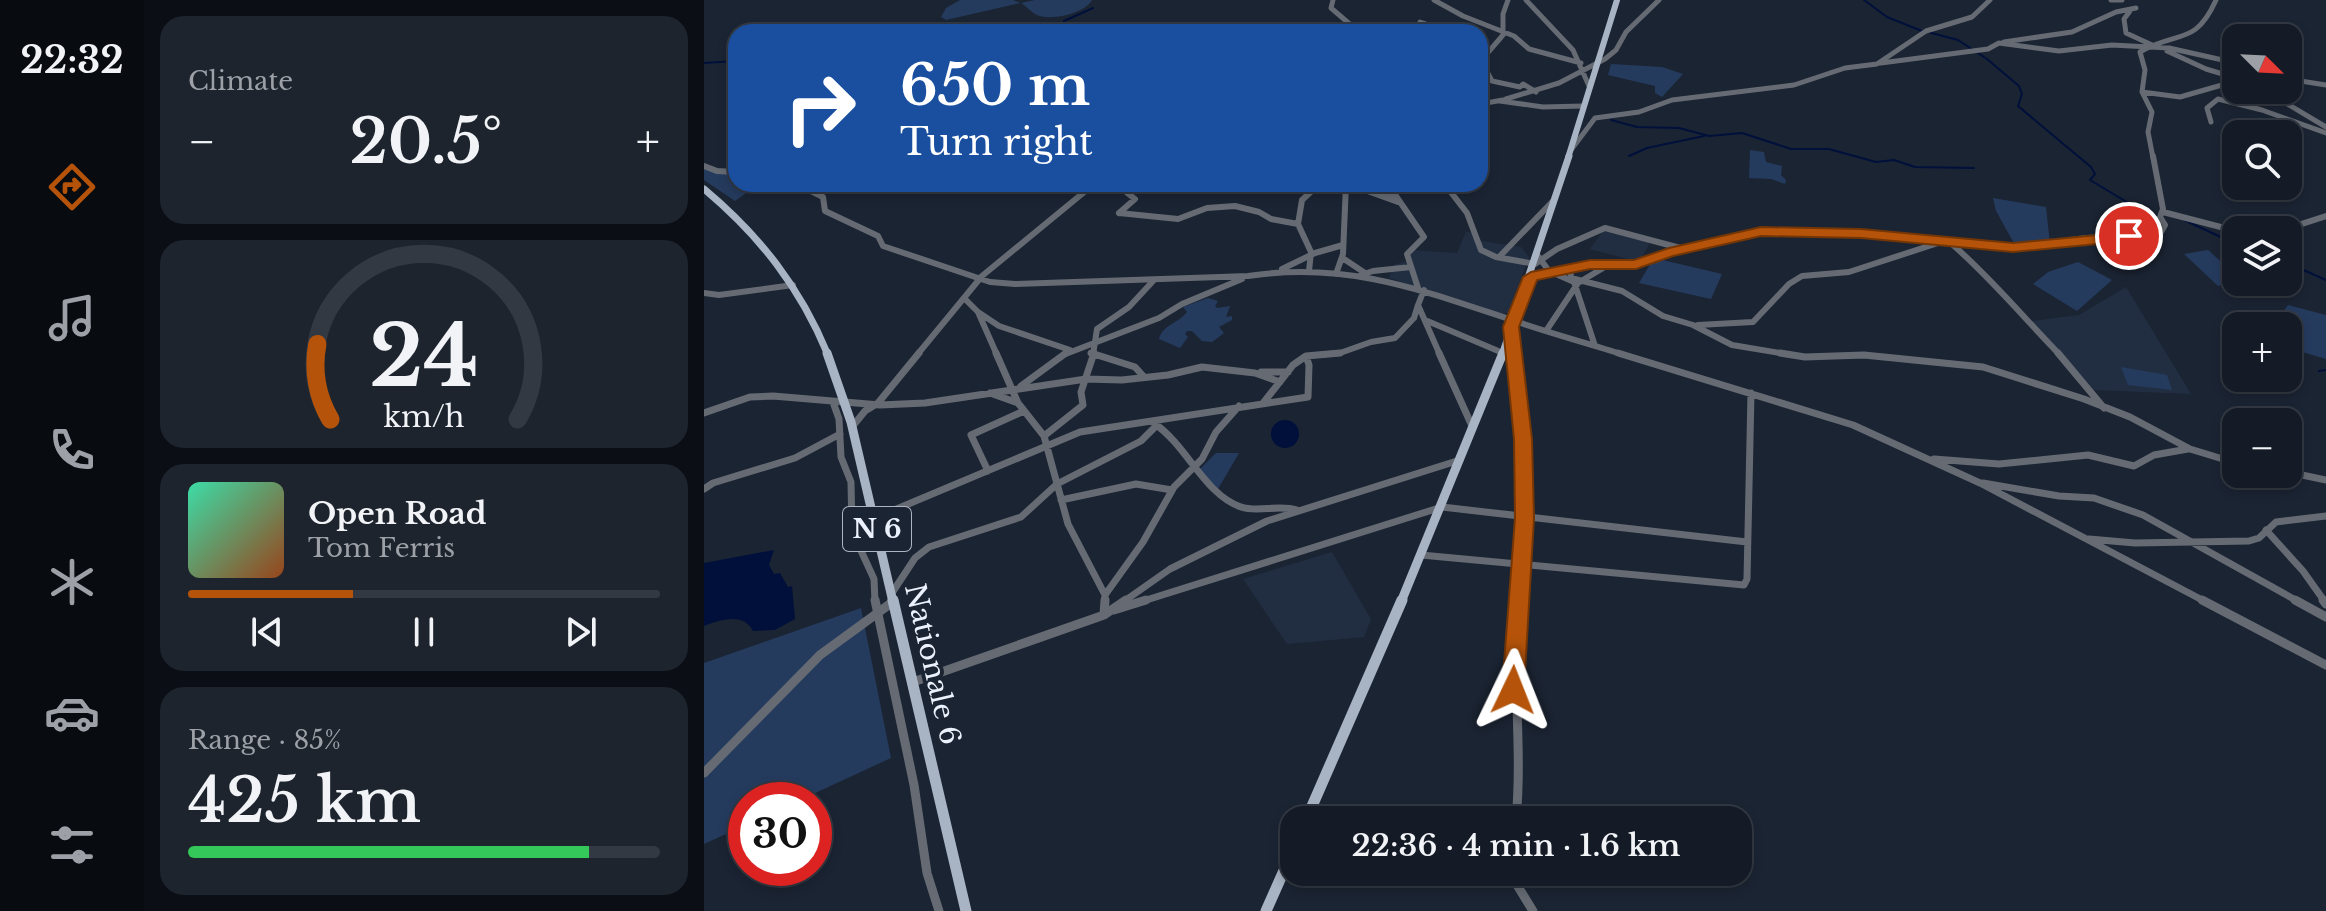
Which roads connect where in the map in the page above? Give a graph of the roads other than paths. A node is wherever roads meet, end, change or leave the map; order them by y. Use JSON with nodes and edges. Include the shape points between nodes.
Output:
{"nodes":[{"id":1,"x":1333,"y":0,"type":"edge"},
{"id":2,"x":1434,"y":0,"type":"edge"},
{"id":3,"x":1508,"y":0,"type":"edge"},
{"id":4,"x":1526,"y":0,"type":"edge"},
{"id":5,"x":1617,"y":0,"type":"edge"},
{"id":6,"x":1659,"y":0,"type":"edge"},
{"id":7,"x":1990,"y":0,"type":"edge"},
{"id":8,"x":2111,"y":0,"type":"edge"},
{"id":9,"x":2122,"y":0,"type":"edge"},
{"id":10,"x":2216,"y":0,"type":"edge"},
{"id":11,"x":1350,"y":24,"type":"edge"},
{"id":12,"x":1486,"y":24,"type":"edge"},
{"id":13,"x":1488,"y":25,"type":"edge"},
{"id":14,"x":1504,"y":32,"type":"junction"},
{"id":15,"x":1999,"y":43,"type":"junction"},
{"id":16,"x":2153,"y":47,"type":"junction"},
{"id":17,"x":1488,"y":52,"type":"edge"},
{"id":18,"x":2222,"y":59,"type":"edge"},
{"id":19,"x":1581,"y":63,"type":"junction"},
{"id":20,"x":1877,"y":64,"type":"junction"},
{"id":21,"x":1597,"y":65,"type":"junction"},
{"id":22,"x":1586,"y":70,"type":"junction"},
{"id":23,"x":2222,"y":74,"type":"edge"},
{"id":24,"x":1488,"y":80,"type":"edge"},
{"id":25,"x":2302,"y":82,"type":"edge"},
{"id":26,"x":2222,"y":84,"type":"edge"},
{"id":27,"x":2326,"y":85,"type":"edge"},
{"id":28,"x":1589,"y":86,"type":"junction"},
{"id":29,"x":1520,"y":87,"type":"junction"},
{"id":30,"x":1536,"y":92,"type":"junction"},
{"id":31,"x":2142,"y":92,"type":"junction"},
{"id":32,"x":1503,"y":100,"type":"junction"},
{"id":33,"x":1488,"y":102,"type":"edge"},
{"id":34,"x":2286,"y":104,"type":"edge"},
{"id":35,"x":1583,"y":106,"type":"junction"},
{"id":36,"x":2211,"y":122,"type":"dead end"},
{"id":37,"x":2326,"y":130,"type":"edge"},
{"id":38,"x":1568,"y":155,"type":"junction"},
{"id":39,"x":704,"y":166,"type":"edge"},
{"id":40,"x":728,"y":172,"type":"edge"},
{"id":41,"x":704,"y":189,"type":"edge"},
{"id":42,"x":813,"y":192,"type":"edge"},
{"id":43,"x":1083,"y":192,"type":"edge"},
{"id":44,"x":1126,"y":192,"type":"edge"},
{"id":45,"x":1311,"y":192,"type":"edge"},
{"id":46,"x":1346,"y":192,"type":"edge"},
{"id":47,"x":1370,"y":192,"type":"edge"},
{"id":48,"x":1386,"y":192,"type":"edge"},
{"id":49,"x":1397,"y":192,"type":"edge"},
{"id":50,"x":1451,"y":192,"type":"edge"},
{"id":51,"x":1397,"y":199,"type":"junction"},
{"id":52,"x":1553,"y":201,"type":"junction"},
{"id":53,"x":2163,"y":212,"type":"junction"},
{"id":54,"x":2326,"y":216,"type":"edge"},
{"id":55,"x":1298,"y":224,"type":"junction"},
{"id":56,"x":2302,"y":224,"type":"edge"},
{"id":57,"x":2222,"y":227,"type":"edge"},
{"id":58,"x":1943,"y":242,"type":"junction"},
{"id":59,"x":1951,"y":243,"type":"junction"},
{"id":60,"x":1343,"y":245,"type":"junction"},
{"id":61,"x":1686,"y":249,"type":"junction"},
{"id":62,"x":1312,"y":254,"type":"junction"},
{"id":63,"x":1499,"y":257,"type":"junction"},
{"id":64,"x":1344,"y":259,"type":"junction"},
{"id":65,"x":1537,"y":259,"type":"junction"},
{"id":66,"x":1608,"y":265,"type":"junction"},
{"id":67,"x":1411,"y":267,"type":"junction"},
{"id":68,"x":1570,"y":268,"type":"junction"},
{"id":69,"x":1280,"y":271,"type":"junction"},
{"id":70,"x":1309,"y":271,"type":"junction"},
{"id":71,"x":1549,"y":271,"type":"junction"},
{"id":72,"x":1336,"y":274,"type":"junction"},
{"id":73,"x":1363,"y":274,"type":"junction"},
{"id":74,"x":1248,"y":276,"type":"junction"},
{"id":75,"x":1531,"y":277,"type":"junction"},
{"id":76,"x":1571,"y":278,"type":"junction"},
{"id":77,"x":981,"y":280,"type":"junction"},
{"id":78,"x":1154,"y":280,"type":"junction"},
{"id":79,"x":1583,"y":280,"type":"junction"},
{"id":80,"x":793,"y":285,"type":"junction"},
{"id":81,"x":1576,"y":287,"type":"junction"},
{"id":82,"x":1421,"y":289,"type":"junction"},
{"id":83,"x":704,"y":293,"type":"edge"},
{"id":84,"x":966,"y":300,"type":"junction"},
{"id":85,"x":1418,"y":305,"type":"junction"},
{"id":86,"x":978,"y":312,"type":"junction"},
{"id":87,"x":1425,"y":320,"type":"junction"},
{"id":88,"x":1513,"y":324,"type":"junction"},
{"id":89,"x":1693,"y":325,"type":"junction"},
{"id":90,"x":1546,"y":331,"type":"junction"},
{"id":91,"x":1097,"y":342,"type":"junction"},
{"id":92,"x":1085,"y":345,"type":"junction"},
{"id":93,"x":1595,"y":346,"type":"junction"},
{"id":94,"x":1070,"y":350,"type":"junction"},
{"id":95,"x":1503,"y":353,"type":"junction"},
{"id":96,"x":1093,"y":354,"type":"junction"},
{"id":97,"x":1306,"y":356,"type":"junction"},
{"id":98,"x":1288,"y":372,"type":"junction"},
{"id":99,"x":1255,"y":373,"type":"junction"},
{"id":100,"x":1144,"y":377,"type":"junction"},
{"id":101,"x":1086,"y":379,"type":"junction"},
{"id":102,"x":1280,"y":382,"type":"junction"},
{"id":103,"x":1017,"y":388,"type":"junction"},
{"id":104,"x":988,"y":392,"type":"junction"},
{"id":105,"x":1751,"y":393,"type":"junction"},
{"id":106,"x":833,"y":402,"type":"junction"},
{"id":107,"x":1264,"y":402,"type":"junction"},
{"id":108,"x":845,"y":403,"type":"junction"},
{"id":109,"x":1018,"y":403,"type":"junction"},
{"id":110,"x":876,"y":405,"type":"junction"},
{"id":111,"x":1239,"y":406,"type":"junction"},
{"id":112,"x":2106,"y":410,"type":"junction"},
{"id":113,"x":1024,"y":411,"type":"junction"},
{"id":114,"x":704,"y":413,"type":"edge"},
{"id":115,"x":1145,"y":421,"type":"junction"},
{"id":116,"x":1157,"y":425,"type":"junction"},
{"id":117,"x":852,"y":427,"type":"junction"},
{"id":118,"x":1473,"y":432,"type":"junction"},
{"id":119,"x":840,"y":434,"type":"junction"},
{"id":120,"x":1044,"y":441,"type":"junction"},
{"id":121,"x":2190,"y":449,"type":"junction"},
{"id":122,"x":1462,"y":459,"type":"junction"},
{"id":123,"x":1927,"y":459,"type":"junction"},
{"id":124,"x":2222,"y":459,"type":"edge"},
{"id":125,"x":1196,"y":466,"type":"junction"},
{"id":126,"x":988,"y":471,"type":"junction"},
{"id":127,"x":2302,"y":475,"type":"edge"},
{"id":128,"x":2326,"y":480,"type":"edge"},
{"id":129,"x":1980,"y":483,"type":"junction"},
{"id":130,"x":1057,"y":484,"type":"junction"},
{"id":131,"x":704,"y":489,"type":"edge"},
{"id":132,"x":1172,"y":490,"type":"junction"},
{"id":133,"x":1061,"y":500,"type":"junction"},
{"id":134,"x":1442,"y":507,"type":"junction"},
{"id":135,"x":1299,"y":510,"type":"junction"},
{"id":136,"x":2326,"y":516,"type":"edge"},
{"id":137,"x":875,"y":518,"type":"junction"},
{"id":138,"x":1524,"y":518,"type":"junction"},
{"id":139,"x":2266,"y":530,"type":"junction"},
{"id":140,"x":2085,"y":538,"type":"junction"},
{"id":141,"x":2188,"y":540,"type":"junction"},
{"id":142,"x":1747,"y":542,"type":"junction"},
{"id":143,"x":1421,"y":555,"type":"junction"},
{"id":144,"x":1522,"y":563,"type":"junction"},
{"id":145,"x":1105,"y":595,"type":"junction"},
{"id":146,"x":893,"y":597,"type":"junction"},
{"id":147,"x":2326,"y":604,"type":"edge"},
{"id":148,"x":1114,"y":610,"type":"junction"},
{"id":149,"x":876,"y":615,"type":"junction"},
{"id":150,"x":1104,"y":615,"type":"junction"},
{"id":151,"x":2326,"y":617,"type":"edge"},
{"id":152,"x":2326,"y":665,"type":"edge"},
{"id":153,"x":913,"y":682,"type":"junction"},
{"id":154,"x":704,"y":773,"type":"edge"},
{"id":155,"x":1312,"y":806,"type":"edge"},
{"id":156,"x":1516,"y":806,"type":"edge"},
{"id":157,"x":1280,"y":880,"type":"edge"},
{"id":158,"x":1518,"y":886,"type":"edge"},
{"id":159,"x":939,"y":911,"type":"edge"},
{"id":160,"x":966,"y":911,"type":"edge"},
{"id":161,"x":1266,"y":911,"type":"edge"},
{"id":162,"x":1533,"y":911,"type":"edge"}],
"edges":[{"from":1,"to":11,"type":"street","via":[[1331,8]]},
{"from":2,"to":12,"type":"street"},
{"from":3,"to":14,"type":"street"},
{"from":4,"to":19,"type":"street"},
{"from":5,"to":21,"type":"main road"},
{"from":6,"to":21,"type":"street"},
{"from":7,"to":20,"type":"street","via":[[1972,17],[1926,31]]},
{"from":8,"to":9,"type":"street"},
{"from":10,"to":16,"type":"street","via":[[2207,24],[2194,34]]},
{"from":13,"to":14,"type":"street"},
{"from":14,"to":17,"type":"street"},
{"from":14,"to":19,"type":"street","via":[[1529,49]]},
{"from":15,"to":16,"type":"street","via":[[2059,51]]},
{"from":15,"to":16,"type":"street","via":[[2072,32],[2133,9],[2124,19],[2125,31]]},
{"from":15,"to":20,"type":"street","via":[[1988,49]]},
{"from":16,"to":18,"type":"street"},
{"from":16,"to":23,"type":"street"},
{"from":16,"to":31,"type":"street","via":[[2140,52],[2145,70]]},
{"from":19,"to":22,"type":"street"},
{"from":20,"to":38,"type":"street","via":[[1794,85],[1672,100],[1639,112],[1597,117]]},
{"from":21,"to":22,"type":"street"},
{"from":21,"to":28,"type":"main road"},
{"from":22,"to":28,"type":"street"},
{"from":22,"to":30,"type":"street"},
{"from":24,"to":29,"type":"street"},
{"from":25,"to":27,"type":"street"},
{"from":26,"to":31,"type":"street","via":[[2180,97]]},
{"from":28,"to":35,"type":"main road"},
{"from":29,"to":30,"type":"street"},
{"from":29,"to":32,"type":"street"},
{"from":30,"to":32,"type":"street"},
{"from":31,"to":53,"type":"street","via":[[2152,112],[2148,132]]},
{"from":32,"to":33,"type":"street"},
{"from":32,"to":35,"type":"street"},
{"from":34,"to":37,"type":"street"},
{"from":35,"to":38,"type":"main road"},
{"from":36,"to":37,"type":"street","via":[[2207,108],[2218,99]]},
{"from":38,"to":52,"type":"main road"},
{"from":39,"to":40,"type":"street"},
{"from":41,"to":80,"type":"main road","name":"Nationale 6","number":"N 6","via":[[748,228]]},
{"from":42,"to":77,"type":"street","via":[[823,197],[825,211],[878,236],[883,246]]},
{"from":43,"to":77,"type":"street"},
{"from":44,"to":55,"type":"street","via":[[1135,199],[1119,213],[1125,215],[1178,219],[1207,208],[1235,206]]},
{"from":45,"to":55,"type":"street","via":[[1302,200]]},
{"from":46,"to":60,"type":"street"},
{"from":47,"to":51,"type":"street"},
{"from":48,"to":51,"type":"street"},
{"from":49,"to":51,"type":"street"},
{"from":50,"to":63,"type":"street","via":[[1467,213],[1481,250]]},
{"from":51,"to":67,"type":"street","via":[[1424,237],[1408,251]]},
{"from":52,"to":63,"type":"street"},
{"from":52,"to":65,"type":"main road"},
{"from":53,"to":57,"type":"street"},
{"from":53,"to":59,"type":"street","via":[[2164,229],[2153,235],[2028,247]]},
{"from":54,"to":56,"type":"street"},
{"from":55,"to":62,"type":"street"},
{"from":58,"to":59,"type":"street"},
{"from":58,"to":61,"type":"street","via":[[1850,232],[1761,232]]},
{"from":58,"to":89,"type":"street","via":[[1849,272],[1802,276],[1753,322]]},
{"from":59,"to":112,"type":"street","via":[[1982,270]]},
{"from":60,"to":62,"type":"street"},
{"from":60,"to":64,"type":"street"},
{"from":61,"to":65,"type":"street","via":[[1605,228]]},
{"from":61,"to":66,"type":"street","via":[[1636,264]]},
{"from":62,"to":69,"type":"street"},
{"from":62,"to":70,"type":"street"},
{"from":63,"to":65,"type":"street"},
{"from":64,"to":72,"type":"street"},
{"from":64,"to":73,"type":"street"},
{"from":65,"to":71,"type":"street"},
{"from":65,"to":75,"type":"main road"},
{"from":66,"to":68,"type":"street"},
{"from":66,"to":79,"type":"street"},
{"from":67,"to":73,"type":"street","via":[[1375,268]]},
{"from":67,"to":82,"type":"street"},
{"from":68,"to":71,"type":"street"},
{"from":68,"to":76,"type":"street"},
{"from":69,"to":70,"type":"street"},
{"from":69,"to":74,"type":"street"},
{"from":70,"to":72,"type":"street"},
{"from":71,"to":75,"type":"street"},
{"from":71,"to":76,"type":"street"},
{"from":72,"to":73,"type":"street"},
{"from":73,"to":82,"type":"street"},
{"from":74,"to":78,"type":"street"},
{"from":74,"to":91,"type":"street"},
{"from":75,"to":88,"type":"main road"},
{"from":76,"to":79,"type":"street"},
{"from":76,"to":81,"type":"street"},
{"from":77,"to":78,"type":"street"},
{"from":77,"to":84,"type":"street"},
{"from":78,"to":91,"type":"street","via":[[1129,307],[1100,325]]},
{"from":79,"to":81,"type":"street"},
{"from":79,"to":89,"type":"street","via":[[1622,291],[1663,316]]},
{"from":80,"to":83,"type":"street"},
{"from":80,"to":108,"type":"main road","name":"Nationale 6","number":"N 6","via":[[821,333]]},
{"from":81,"to":90,"type":"street"},
{"from":81,"to":93,"type":"street"},
{"from":82,"to":85,"type":"street"},
{"from":82,"to":88,"type":"street"},
{"from":84,"to":86,"type":"street"},
{"from":84,"to":110,"type":"street"},
{"from":85,"to":87,"type":"street"},
{"from":85,"to":97,"type":"street","via":[[1414,318],[1395,338]]},
{"from":86,"to":94,"type":"street","via":[[999,326]]},
{"from":86,"to":103,"type":"street"},
{"from":87,"to":95,"type":"street"},
{"from":87,"to":118,"type":"street"},
{"from":88,"to":90,"type":"street"},
{"from":88,"to":95,"type":"main road"},
{"from":88,"to":138,"type":"street"},
{"from":89,"to":112,"type":"street","via":[[1732,345],[1805,357],[1864,355],[1968,363]]},
{"from":90,"to":93,"type":"street"},
{"from":91,"to":92,"type":"street"},
{"from":91,"to":96,"type":"street"},
{"from":92,"to":94,"type":"street"},
{"from":92,"to":96,"type":"street"},
{"from":93,"to":105,"type":"street"},
{"from":94,"to":103,"type":"street"},
{"from":95,"to":118,"type":"main road"},
{"from":96,"to":100,"type":"street","via":[[1135,367]]},
{"from":96,"to":101,"type":"street"},
{"from":97,"to":98,"type":"street"},
{"from":97,"to":107,"type":"street","via":[[1308,397]]},
{"from":98,"to":99,"type":"street"},
{"from":98,"to":102,"type":"street"},
{"from":99,"to":100,"type":"street","via":[[1202,367]]},
{"from":99,"to":102,"type":"street"},
{"from":100,"to":101,"type":"street"},
{"from":101,"to":103,"type":"street"},
{"from":101,"to":120,"type":"street","via":[[1082,407]]},
{"from":102,"to":107,"type":"street"},
{"from":103,"to":104,"type":"street"},
{"from":103,"to":109,"type":"street"},
{"from":104,"to":109,"type":"street"},
{"from":104,"to":110,"type":"street"},
{"from":105,"to":123,"type":"street","via":[[1844,421]]},
{"from":105,"to":142,"type":"street"},
{"from":106,"to":108,"type":"street"},
{"from":106,"to":114,"type":"street","via":[[750,397]]},
{"from":106,"to":119,"type":"street"},
{"from":107,"to":111,"type":"street"},
{"from":108,"to":110,"type":"street"},
{"from":108,"to":117,"type":"main road","name":"Nationale 6","number":"N 6"},
{"from":109,"to":113,"type":"street"},
{"from":110,"to":117,"type":"street"},
{"from":111,"to":115,"type":"street"},
{"from":111,"to":125,"type":"street"},
{"from":112,"to":121,"type":"street"},
{"from":113,"to":120,"type":"street"},
{"from":113,"to":126,"type":"street","via":[[970,436]]},
{"from":115,"to":116,"type":"street"},
{"from":115,"to":120,"type":"street"},
{"from":116,"to":125,"type":"street","via":[[1181,442]]},
{"from":116,"to":130,"type":"street","via":[[1141,441]]},
{"from":117,"to":137,"type":"main road","name":"Nationale 6","number":"N 6"},
{"from":118,"to":122,"type":"main road"},
{"from":119,"to":131,"type":"street","via":[[795,458]]},
{"from":119,"to":149,"type":"street","via":[[841,457],[851,482],[852,531],[874,579]]},
{"from":120,"to":126,"type":"street"},
{"from":120,"to":130,"type":"street"},
{"from":121,"to":123,"type":"street","via":[[2154,455],[2134,466],[2088,455],[1999,464]]},
{"from":121,"to":124,"type":"street"},
{"from":122,"to":134,"type":"main road"},
{"from":122,"to":135,"type":"street"},
{"from":123,"to":129,"type":"street"},
{"from":125,"to":132,"type":"street"},
{"from":125,"to":135,"type":"street","via":[[1214,488],[1243,508]]},
{"from":126,"to":137,"type":"street"},
{"from":127,"to":128,"type":"street"},
{"from":129,"to":140,"type":"street"},
{"from":129,"to":141,"type":"street","via":[[2094,498],[2143,515]]},
{"from":130,"to":133,"type":"street"},
{"from":130,"to":146,"type":"street","via":[[1021,517],[949,538],[922,552]]},
{"from":132,"to":133,"type":"street","via":[[1136,484]]},
{"from":132,"to":145,"type":"street"},
{"from":133,"to":145,"type":"street"},
{"from":134,"to":138,"type":"street"},
{"from":134,"to":143,"type":"main road"},
{"from":134,"to":148,"type":"street"},
{"from":135,"to":148,"type":"street","via":[[1170,569]]},
{"from":136,"to":139,"type":"street","via":[[2284,519]]},
{"from":137,"to":146,"type":"main road","name":"Nationale 6","number":"N 6"},
{"from":138,"to":142,"type":"street"},
{"from":138,"to":144,"type":"street"},
{"from":139,"to":141,"type":"street","via":[[2249,541]]},
{"from":139,"to":147,"type":"street"},
{"from":140,"to":141,"type":"street","via":[[2135,543]]},
{"from":140,"to":152,"type":"street"},
{"from":141,"to":151,"type":"street"},
{"from":142,"to":144,"type":"street","via":[[1747,579],[1738,587]]},
{"from":143,"to":144,"type":"street"},
{"from":143,"to":155,"type":"main road"},
{"from":144,"to":156,"type":"street","via":[[1514,656]]},
{"from":145,"to":150,"type":"street"},
{"from":146,"to":149,"type":"street"},
{"from":146,"to":153,"type":"main road","name":"Nationale 6","number":"N 6"},
{"from":148,"to":150,"type":"street"},
{"from":149,"to":154,"type":"street","via":[[820,655]]},
{"from":149,"to":159,"type":"street"},
{"from":150,"to":153,"type":"street"},
{"from":153,"to":160,"type":"main road","name":"Nationale 6","number":"N 6"},
{"from":157,"to":161,"type":"main road"},
{"from":158,"to":162,"type":"street"}]}
